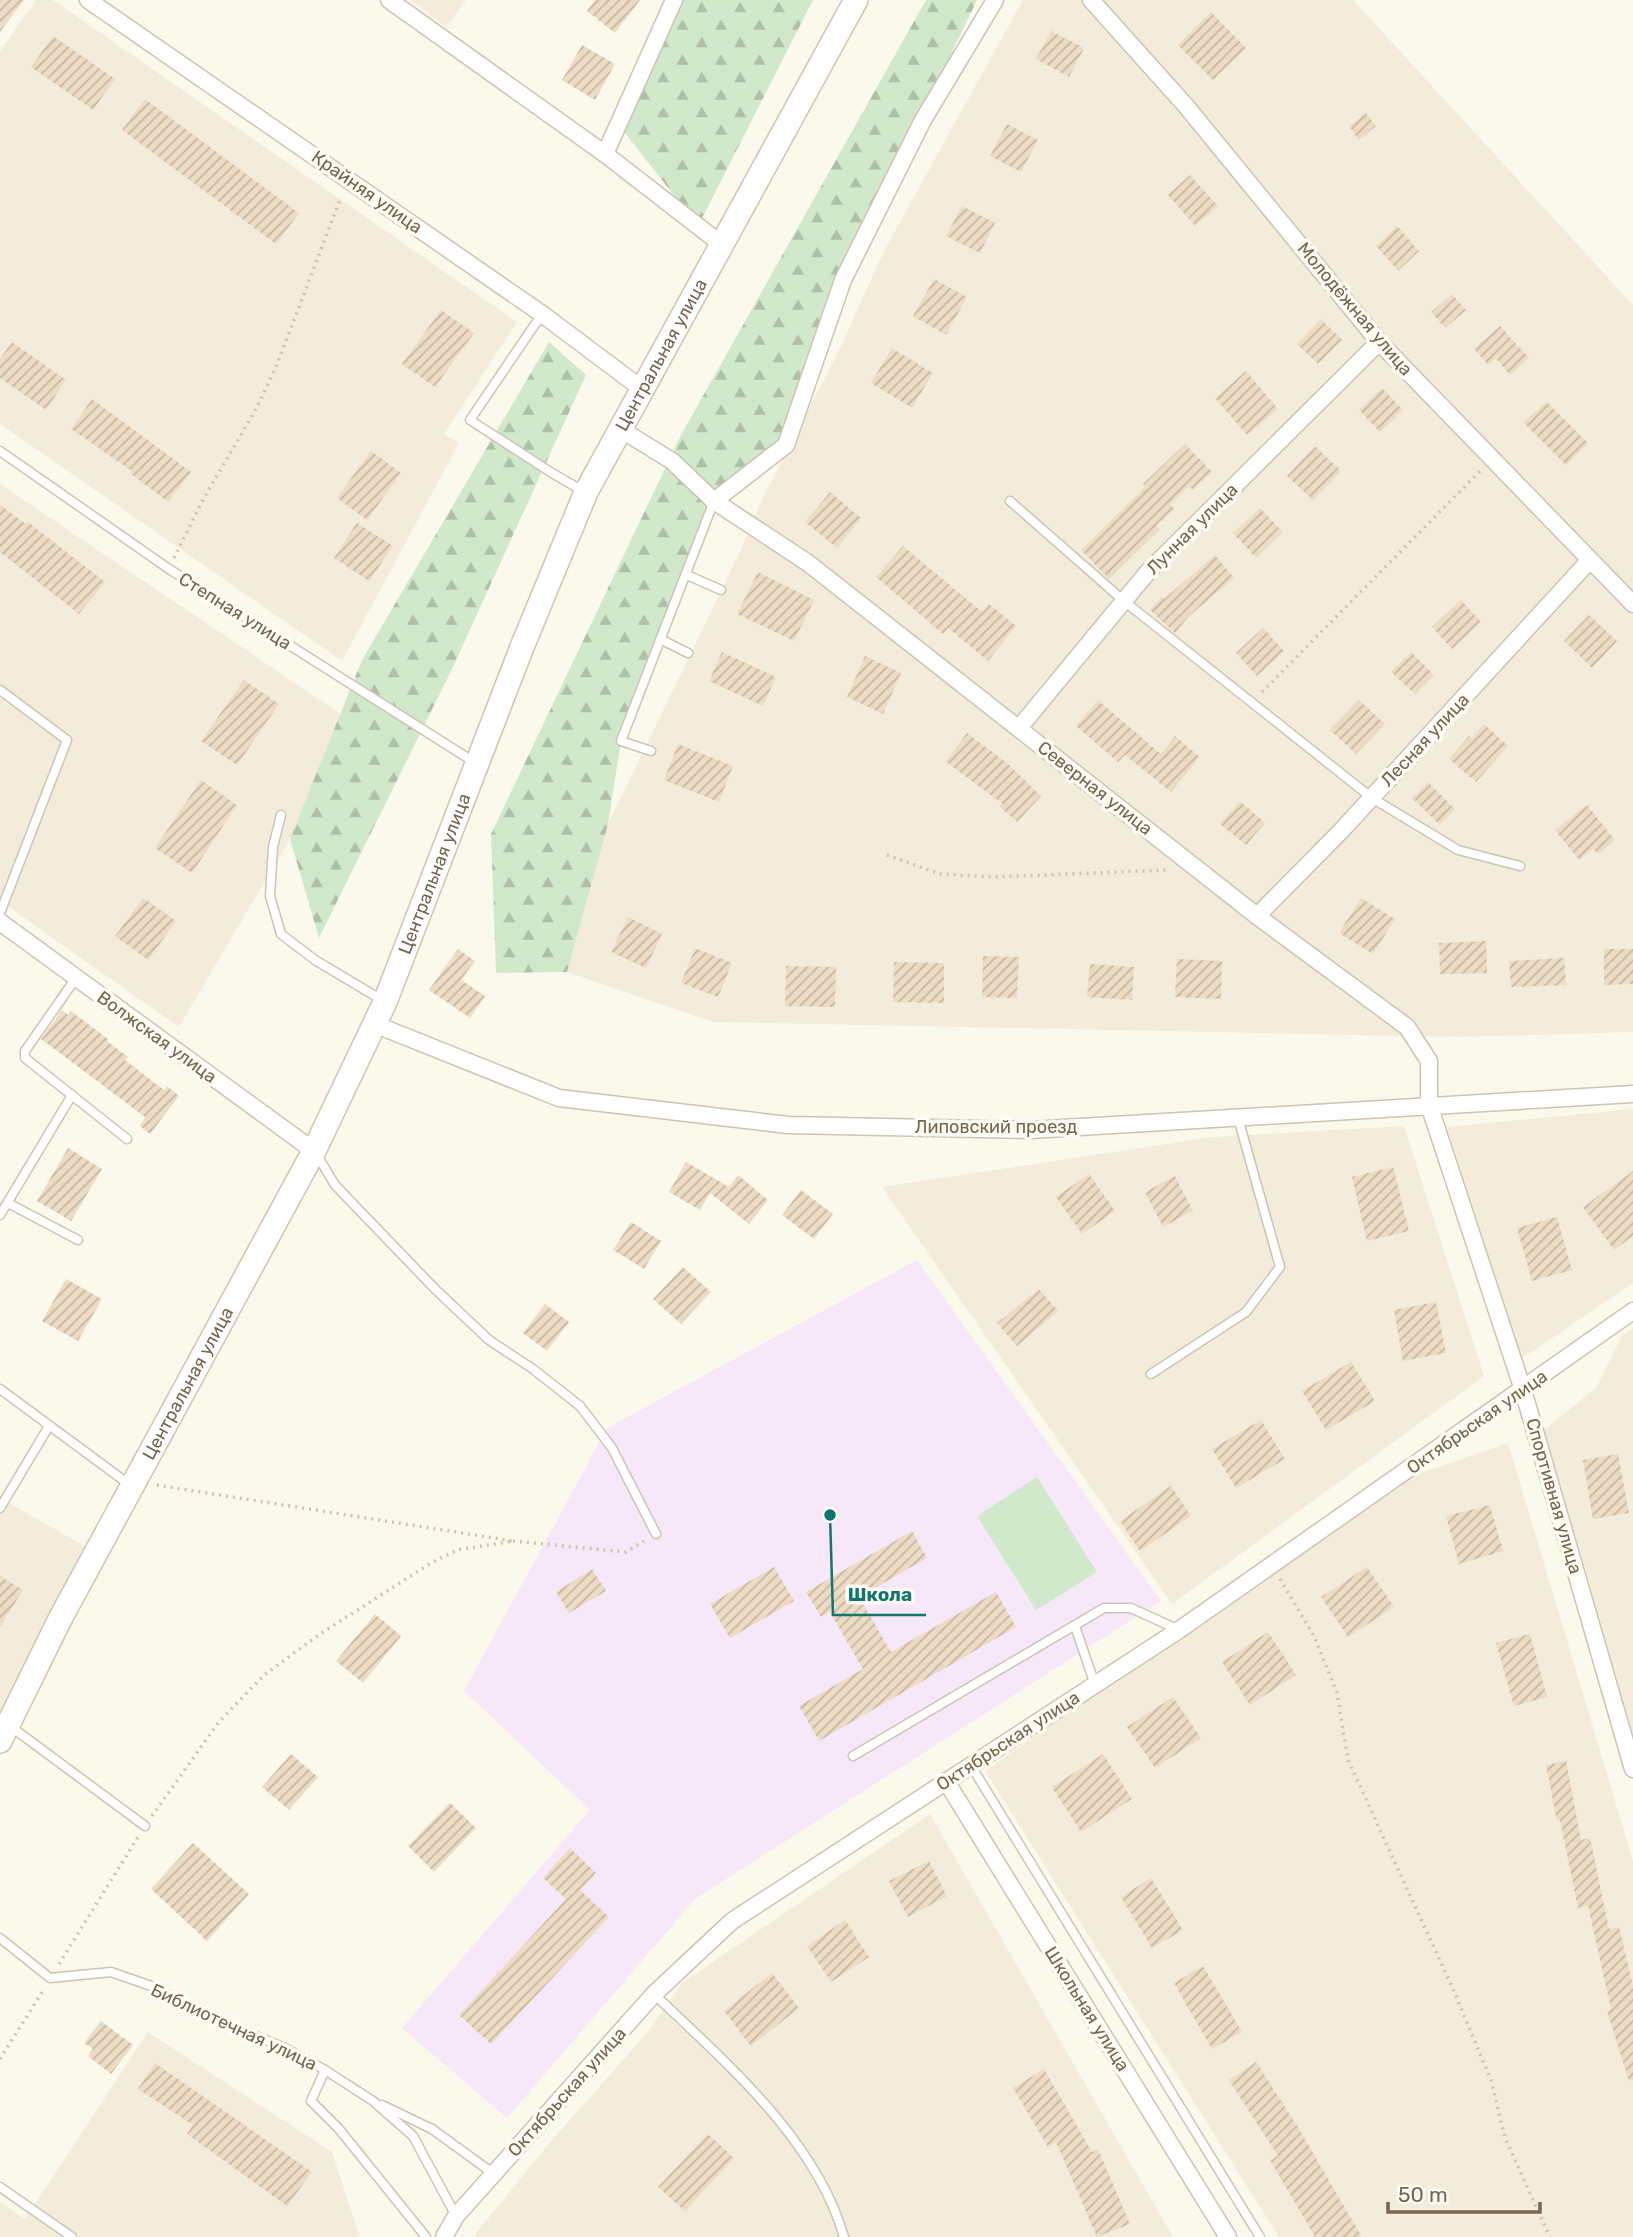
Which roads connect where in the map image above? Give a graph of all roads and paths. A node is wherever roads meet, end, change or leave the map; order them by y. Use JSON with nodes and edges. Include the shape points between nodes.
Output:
{"nodes":[{"id":1,"x":88,"y":0,"type":"edge"},
{"id":2,"x":389,"y":0,"type":"edge"},
{"id":3,"x":674,"y":0,"type":"edge"},
{"id":4,"x":856,"y":0,"type":"edge"},
{"id":5,"x":996,"y":0,"type":"edge"},
{"id":6,"x":1091,"y":0,"type":"edge"},
{"id":7,"x":605,"y":154,"type":"junction"},
{"id":8,"x":348,"y":179,"type":"junction"},
{"id":9,"x":721,"y":244,"type":"junction"},
{"id":10,"x":542,"y":314,"type":"junction"},
{"id":11,"x":1379,"y":342,"type":"junction"},
{"id":12,"x":642,"y":389,"type":"junction"},
{"id":13,"x":620,"y":429,"type":"junction"},
{"id":14,"x":0,"y":451,"type":"edge"},
{"id":15,"x":1491,"y":460,"type":"junction"},
{"id":16,"x":586,"y":492,"type":"junction"},
{"id":17,"x":714,"y":501,"type":"junction"},
{"id":18,"x":1010,"y":501,"type":"dead end"},
{"id":19,"x":1589,"y":561,"type":"junction"},
{"id":20,"x":169,"y":569,"type":"junction"},
{"id":21,"x":687,"y":575,"type":"junction"},
{"id":22,"x":721,"y":590,"type":"dead end"},
{"id":23,"x":1124,"y":601,"type":"junction"},
{"id":24,"x":1633,"y":604,"type":"edge"},
{"id":25,"x":660,"y":639,"type":"junction"},
{"id":26,"x":688,"y":653,"type":"dead end"},
{"id":27,"x":0,"y":690,"type":"edge"},
{"id":28,"x":1251,"y":704,"type":"junction"},
{"id":29,"x":1019,"y":728,"type":"junction"},
{"id":30,"x":651,"y":751,"type":"dead end"},
{"id":31,"x":476,"y":763,"type":"junction"},
{"id":32,"x":1372,"y":798,"type":"junction"},
{"id":33,"x":281,"y":815,"type":"dead end"},
{"id":34,"x":887,"y":855,"type":"dead end"},
{"id":35,"x":1520,"y":866,"type":"dead end"},
{"id":36,"x":1198,"y":869,"type":"junction"},
{"id":37,"x":0,"y":913,"type":"edge"},
{"id":38,"x":1256,"y":916,"type":"junction"},
{"id":39,"x":0,"y":922,"type":"edge"},
{"id":40,"x":76,"y":978,"type":"junction"},
{"id":41,"x":385,"y":1002,"type":"junction"},
{"id":42,"x":374,"y":1024,"type":"junction"},
{"id":43,"x":72,"y":1094,"type":"junction"},
{"id":44,"x":1633,"y":1094,"type":"edge"},
{"id":45,"x":1429,"y":1105,"type":"junction"},
{"id":46,"x":1238,"y":1118,"type":"junction"},
{"id":47,"x":127,"y":1139,"type":"dead end"},
{"id":48,"x":314,"y":1151,"type":"junction"},
{"id":49,"x":8,"y":1203,"type":"junction"},
{"id":50,"x":0,"y":1215,"type":"edge"},
{"id":51,"x":78,"y":1240,"type":"dead end"},
{"id":52,"x":1633,"y":1311,"type":"edge"},
{"id":53,"x":1151,"y":1374,"type":"dead end"},
{"id":54,"x":0,"y":1390,"type":"edge"},
{"id":55,"x":1523,"y":1390,"type":"junction"},
{"id":56,"x":49,"y":1426,"type":"junction"},
{"id":57,"x":135,"y":1480,"type":"junction"},
{"id":58,"x":0,"y":1508,"type":"edge"},
{"id":59,"x":656,"y":1534,"type":"joint"},
{"id":60,"x":513,"y":1541,"type":"junction"},
{"id":61,"x":1272,"y":1566,"type":"junction"},
{"id":62,"x":1075,"y":1626,"type":"junction"},
{"id":63,"x":1179,"y":1630,"type":"junction"},
{"id":64,"x":1095,"y":1685,"type":"junction"},
{"id":65,"x":4,"y":1732,"type":"edge"},
{"id":66,"x":853,"y":1756,"type":"dead end"},
{"id":67,"x":970,"y":1764,"type":"junction"},
{"id":68,"x":1633,"y":1769,"type":"edge"},
{"id":69,"x":946,"y":1781,"type":"junction"},
{"id":70,"x":145,"y":1826,"type":"junction"},
{"id":71,"x":0,"y":1938,"type":"edge"},
{"id":72,"x":50,"y":1978,"type":"junction"},
{"id":73,"x":654,"y":1994,"type":"junction"},
{"id":74,"x":0,"y":2059,"type":"edge"},
{"id":75,"x":325,"y":2070,"type":"junction"},
{"id":76,"x":373,"y":2101,"type":"junction"},
{"id":77,"x":494,"y":2174,"type":"junction"},
{"id":78,"x":0,"y":2187,"type":"edge"},
{"id":79,"x":456,"y":2216,"type":"junction"},
{"id":80,"x":72,"y":2237,"type":"edge"},
{"id":81,"x":426,"y":2237,"type":"edge"},
{"id":82,"x":444,"y":2237,"type":"edge"},
{"id":83,"x":845,"y":2237,"type":"edge"},
{"id":84,"x":1228,"y":2237,"type":"edge"},
{"id":85,"x":1260,"y":2237,"type":"edge"},
{"id":86,"x":1550,"y":2237,"type":"edge"}],
"edges":[{"from":1,"to":8,"type":"street","name":"Крайняя улица"},
{"from":2,"to":7,"type":"street"},
{"from":3,"to":7,"type":"street"},
{"from":4,"to":9,"type":"main road","name":"Центральная улица"},
{"from":5,"to":17,"type":"street","via":[[923,120],[843,280],[786,444]]},
{"from":6,"to":11,"type":"street","name":"Молодёжная улица","via":[[1186,106]]},
{"from":7,"to":9,"type":"street"},
{"from":8,"to":10,"type":"street","name":"Крайняя улица"},
{"from":8,"to":20,"type":"path","via":[[276,367]]},
{"from":9,"to":12,"type":"main road","name":"Центральная улица"},
{"from":10,"to":12,"type":"street","name":"Крайняя улица"},
{"from":10,"to":16,"type":"lane","via":[[470,420]]},
{"from":11,"to":15,"type":"street","name":"Молодёжная улица"},
{"from":11,"to":23,"type":"street","name":"Лунная улица"},
{"from":12,"to":13,"type":"main road","name":"Центральная улица"},
{"from":13,"to":16,"type":"main road","name":"Центральная улица"},
{"from":13,"to":17,"type":"street","name":"Северная улица","via":[[672,461]]},
{"from":14,"to":20,"type":"lane","name":"Степная улица"},
{"from":15,"to":19,"type":"street","name":"Молодёжная улица"},
{"from":15,"to":28,"type":"path"},
{"from":16,"to":31,"type":"main road","name":"Центральная улица"},
{"from":17,"to":21,"type":"lane"},
{"from":17,"to":29,"type":"street","name":"Северная улица","via":[[808,563]]},
{"from":18,"to":23,"type":"lane"},
{"from":19,"to":24,"type":"street","name":"Молодёжная улица"},
{"from":19,"to":32,"type":"street","name":"Лесная улица"},
{"from":20,"to":31,"type":"lane","name":"Степная улица"},
{"from":21,"to":22,"type":"lane"},
{"from":21,"to":25,"type":"lane"},
{"from":23,"to":28,"type":"lane"},
{"from":23,"to":29,"type":"street","name":"Лунная улица"},
{"from":25,"to":26,"type":"lane"},
{"from":25,"to":30,"type":"lane","via":[[621,741]]},
{"from":27,"to":37,"type":"lane","via":[[67,740]]},
{"from":28,"to":32,"type":"lane"},
{"from":29,"to":36,"type":"street","name":"Северная улица"},
{"from":31,"to":41,"type":"main road","name":"Центральная улица"},
{"from":32,"to":35,"type":"lane","via":[[1458,850]]},
{"from":32,"to":38,"type":"street","name":"Лесная улица"},
{"from":33,"to":41,"type":"lane","via":[[273,846],[270,896],[281,934]]},
{"from":34,"to":36,"type":"path","via":[[940,874],[995,877]]},
{"from":36,"to":38,"type":"street","name":"Северная улица"},
{"from":38,"to":45,"type":"street","name":"Северная улица","via":[[1407,1027],[1429,1061]]},
{"from":39,"to":40,"type":"street","name":"Волжская улица"},
{"from":40,"to":43,"type":"lane","via":[[25,1051],[25,1058]]},
{"from":40,"to":48,"type":"street","name":"Волжская улица"},
{"from":41,"to":42,"type":"main road","name":"Центральная улица"},
{"from":42,"to":46,"type":"street","name":"Липовский проезд","via":[[559,1098],[788,1125],[1030,1130]]},
{"from":42,"to":48,"type":"main road","name":"Центральная улица"},
{"from":43,"to":47,"type":"lane"},
{"from":43,"to":49,"type":"lane"},
{"from":44,"to":45,"type":"street","name":"Липовский проезд"},
{"from":45,"to":46,"type":"street","name":"Липовский проезд"},
{"from":45,"to":55,"type":"street","name":"Спортивная улица"},
{"from":46,"to":53,"type":"lane","via":[[1280,1267],[1246,1312]]},
{"from":48,"to":57,"type":"main road","name":"Центральная улица"},
{"from":48,"to":59,"type":"lane","via":[[335,1185],[435,1289],[489,1340],[580,1406],[612,1448]]},
{"from":49,"to":50,"type":"lane"},
{"from":49,"to":51,"type":"lane"},
{"from":52,"to":55,"type":"street","name":"Октябрьская улица"},
{"from":54,"to":56,"type":"lane"},
{"from":55,"to":61,"type":"street","name":"Октябрьская улица"},
{"from":55,"to":68,"type":"street","name":"Спортивная улица"},
{"from":56,"to":57,"type":"lane"},
{"from":56,"to":58,"type":"lane"},
{"from":57,"to":60,"type":"path"},
{"from":57,"to":65,"type":"main road","name":"Центральная улица"},
{"from":59,"to":60,"type":"path","via":[[626,1552]]},
{"from":60,"to":70,"type":"path","via":[[457,1550],[431,1563],[264,1675],[218,1723]]},
{"from":61,"to":63,"type":"street","name":"Октябрьская улица"},
{"from":61,"to":86,"type":"path","via":[[1314,1636],[1337,1693],[1348,1760],[1453,1989],[1491,2080],[1505,2138]]},
{"from":62,"to":63,"type":"lane","via":[[1104,1608],[1131,1608]]},
{"from":62,"to":64,"type":"lane"},
{"from":62,"to":66,"type":"lane"},
{"from":63,"to":64,"type":"street","name":"Октябрьская улица"},
{"from":64,"to":67,"type":"street","name":"Октябрьская улица"},
{"from":65,"to":70,"type":"lane"},
{"from":67,"to":69,"type":"street","name":"Октябрьская улица"},
{"from":67,"to":85,"type":"lane"},
{"from":69,"to":73,"type":"street","name":"Октябрьская улица","via":[[732,1922]]},
{"from":69,"to":84,"type":"street","name":"Школьная улица"},
{"from":70,"to":72,"type":"path"},
{"from":71,"to":72,"type":"lane"},
{"from":72,"to":74,"type":"path"},
{"from":72,"to":75,"type":"lane","name":"Библиотечная улица","via":[[111,1972],[154,1987]]},
{"from":73,"to":77,"type":"street","name":"Октябрьская улица"},
{"from":73,"to":83,"type":"lane","via":[[761,2097],[818,2176]]},
{"from":75,"to":76,"type":"lane","name":"Библиотечная улица"},
{"from":75,"to":81,"type":"lane","via":[[311,2101]]},
{"from":76,"to":77,"type":"lane","via":[[432,2129]]},
{"from":76,"to":79,"type":"lane","name":"Библиотечная улица","via":[[413,2136]]},
{"from":77,"to":79,"type":"street","name":"Октябрьская улица"},
{"from":78,"to":80,"type":"lane"},
{"from":79,"to":82,"type":"street","name":"Октябрьская улица"}]}
